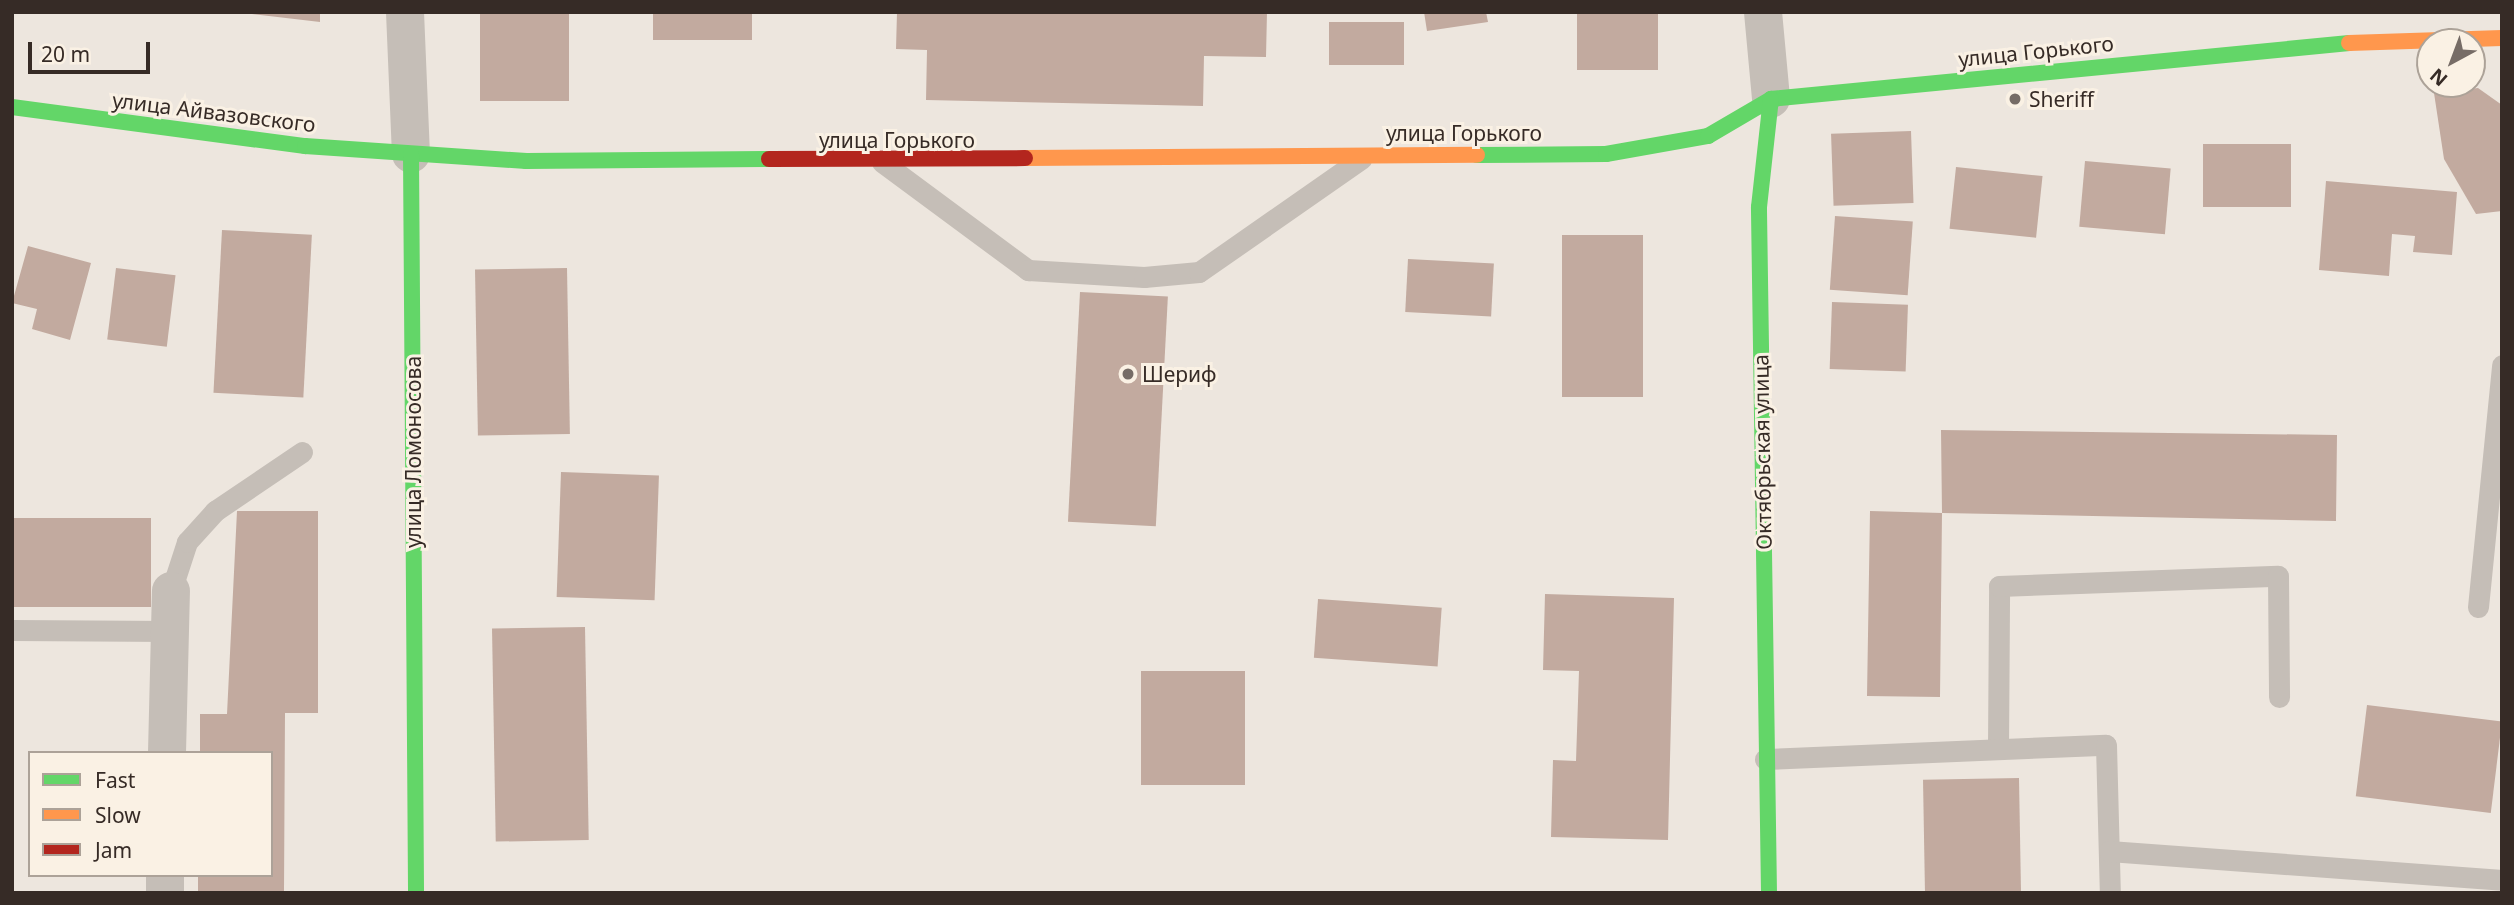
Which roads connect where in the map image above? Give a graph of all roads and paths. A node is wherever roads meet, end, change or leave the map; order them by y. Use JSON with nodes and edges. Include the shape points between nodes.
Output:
{"nodes":[{"id":1,"x":405,"y":12,"type":"edge"},
{"id":2,"x":1763,"y":12,"type":"edge"},
{"id":3,"x":2502,"y":38,"type":"edge"},
{"id":4,"x":1770,"y":99,"type":"junction"},
{"id":5,"x":12,"y":107,"type":"edge"},
{"id":6,"x":411,"y":155,"type":"junction"},
{"id":7,"x":1368,"y":155,"type":"junction"},
{"id":8,"x":882,"y":162,"type":"junction"},
{"id":9,"x":2502,"y":365,"type":"edge"},
{"id":10,"x":302,"y":452,"type":"dead end"},
{"id":11,"x":171,"y":591,"type":"joint"},
{"id":12,"x":2479,"y":607,"type":"dead end"},
{"id":13,"x":12,"y":630,"type":"edge"},
{"id":14,"x":170,"y":631,"type":"junction"},
{"id":15,"x":2280,"y":697,"type":"dead end"},
{"id":16,"x":1998,"y":747,"type":"junction"},
{"id":17,"x":167,"y":751,"type":"edge"},
{"id":18,"x":1765,"y":759,"type":"junction"},
{"id":19,"x":2109,"y":851,"type":"junction"},
{"id":20,"x":2502,"y":880,"type":"edge"},
{"id":21,"x":416,"y":893,"type":"edge"},
{"id":22,"x":1769,"y":893,"type":"edge"},
{"id":23,"x":2110,"y":893,"type":"edge"}],
"edges":[{"from":1,"to":6,"type":"street","name":"улица Ломоносова"},
{"from":2,"to":4,"type":"street","name":"Октябрьская улица"},
{"from":3,"to":4,"type":"street","name":"улица Горького","via":[[2322,44]]},
{"from":4,"to":7,"type":"street","name":"улица Горького","via":[[1708,136],[1606,154]]},
{"from":4,"to":18,"type":"street","name":"Октябрьская улица","via":[[1759,207]]},
{"from":5,"to":6,"type":"street","name":"улица Айвазовского"},
{"from":6,"to":8,"type":"street","name":"улица Горького"},
{"from":6,"to":21,"type":"street","name":"улица Ломоносова"},
{"from":7,"to":8,"type":"street","name":"улица Горького"},
{"from":7,"to":8,"type":"lane","via":[[1199,272],[1144,277],[1028,270]]},
{"from":9,"to":12,"type":"lane"},
{"from":10,"to":11,"type":"lane","via":[[215,511],[187,542]]},
{"from":11,"to":14,"type":"street"},
{"from":13,"to":14,"type":"lane"},
{"from":14,"to":17,"type":"street"},
{"from":15,"to":16,"type":"lane","via":[[2278,576],[1999,586]]},
{"from":16,"to":18,"type":"lane"},
{"from":16,"to":19,"type":"lane","via":[[2106,745]]},
{"from":18,"to":22,"type":"street","name":"Октябрьская улица"},
{"from":19,"to":20,"type":"lane"},
{"from":19,"to":23,"type":"lane"}]}
